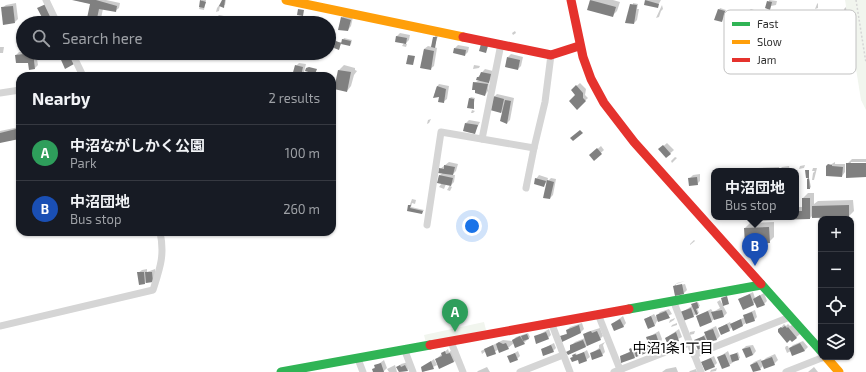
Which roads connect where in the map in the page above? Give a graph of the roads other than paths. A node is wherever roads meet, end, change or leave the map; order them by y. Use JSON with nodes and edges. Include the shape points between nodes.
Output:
{"nodes":[{"id":1,"x":46,"y":0,"type":"edge"},
{"id":2,"x":286,"y":0,"type":"edge"},
{"id":3,"x":571,"y":0,"type":"edge"},
{"id":4,"x":54,"y":16,"type":"edge"},
{"id":5,"x":501,"y":44,"type":"junction"},
{"id":6,"x":579,"y":46,"type":"junction"},
{"id":7,"x":551,"y":55,"type":"junction"},
{"id":8,"x":75,"y":60,"type":"edge"},
{"id":9,"x":81,"y":72,"type":"edge"},
{"id":10,"x":16,"y":91,"type":"edge"},
{"id":11,"x":0,"y":93,"type":"edge"},
{"id":12,"x":482,"y":139,"type":"junction"},
{"id":13,"x":534,"y":148,"type":"junction"},
{"id":14,"x":526,"y":188,"type":"dead end"},
{"id":15,"x":427,"y":225,"type":"dead end"},
{"id":16,"x":161,"y":236,"type":"edge"},
{"id":17,"x":762,"y":285,"type":"junction"},
{"id":18,"x":673,"y":300,"type":"junction"},
{"id":19,"x":598,"y":314,"type":"junction"},
{"id":20,"x":790,"y":317,"type":"junction"},
{"id":21,"x":551,"y":322,"type":"junction"},
{"id":22,"x":0,"y":326,"type":"edge"},
{"id":23,"x":451,"y":342,"type":"junction"},
{"id":24,"x":689,"y":343,"type":"junction"},
{"id":25,"x":818,"y":348,"type":"edge"},
{"id":26,"x":405,"y":351,"type":"junction"},
{"id":27,"x":563,"y":355,"type":"junction"},
{"id":28,"x":694,"y":355,"type":"junction"},
{"id":29,"x":358,"y":359,"type":"junction"},
{"id":30,"x":818,"y":360,"type":"edge"},
{"id":31,"x":828,"y":360,"type":"edge"},
{"id":32,"x":310,"y":370,"type":"edge"},
{"id":33,"x":618,"y":371,"type":"edge"},
{"id":34,"x":281,"y":372,"type":"edge"},
{"id":35,"x":363,"y":372,"type":"edge"},
{"id":36,"x":413,"y":372,"type":"edge"},
{"id":37,"x":463,"y":372,"type":"edge"},
{"id":38,"x":520,"y":372,"type":"edge"},
{"id":39,"x":570,"y":372,"type":"edge"},
{"id":40,"x":701,"y":372,"type":"edge"},
{"id":41,"x":786,"y":372,"type":"edge"},
{"id":42,"x":840,"y":372,"type":"edge"}],
"edges":[{"from":1,"to":4,"type":"street"},
{"from":2,"to":5,"type":"street"},
{"from":3,"to":6,"type":"street"},
{"from":5,"to":7,"type":"street"},
{"from":5,"to":12,"type":"street"},
{"from":6,"to":7,"type":"street"},
{"from":6,"to":17,"type":"street","via":[[595,89],[612,114]]},
{"from":7,"to":13,"type":"street","via":[[545,102]]},
{"from":8,"to":9,"type":"street"},
{"from":10,"to":11,"type":"street"},
{"from":12,"to":13,"type":"street"},
{"from":12,"to":15,"type":"street","via":[[441,132]]},
{"from":13,"to":14,"type":"street"},
{"from":16,"to":22,"type":"street","via":[[162,260],[153,290]]},
{"from":17,"to":18,"type":"street"},
{"from":17,"to":20,"type":"street"},
{"from":18,"to":19,"type":"street"},
{"from":18,"to":24,"type":"street"},
{"from":19,"to":21,"type":"street"},
{"from":19,"to":33,"type":"street"},
{"from":20,"to":25,"type":"street"},
{"from":20,"to":28,"type":"street"},
{"from":21,"to":23,"type":"street"},
{"from":21,"to":27,"type":"street"},
{"from":23,"to":26,"type":"street"},
{"from":23,"to":37,"type":"street"},
{"from":24,"to":28,"type":"street"},
{"from":24,"to":33,"type":"street"},
{"from":26,"to":29,"type":"street"},
{"from":26,"to":36,"type":"street"},
{"from":27,"to":38,"type":"street"},
{"from":27,"to":39,"type":"street"},
{"from":28,"to":40,"type":"street"},
{"from":29,"to":32,"type":"street"},
{"from":29,"to":35,"type":"street"},
{"from":30,"to":41,"type":"street"},
{"from":31,"to":42,"type":"street"},
{"from":32,"to":34,"type":"street"}]}
